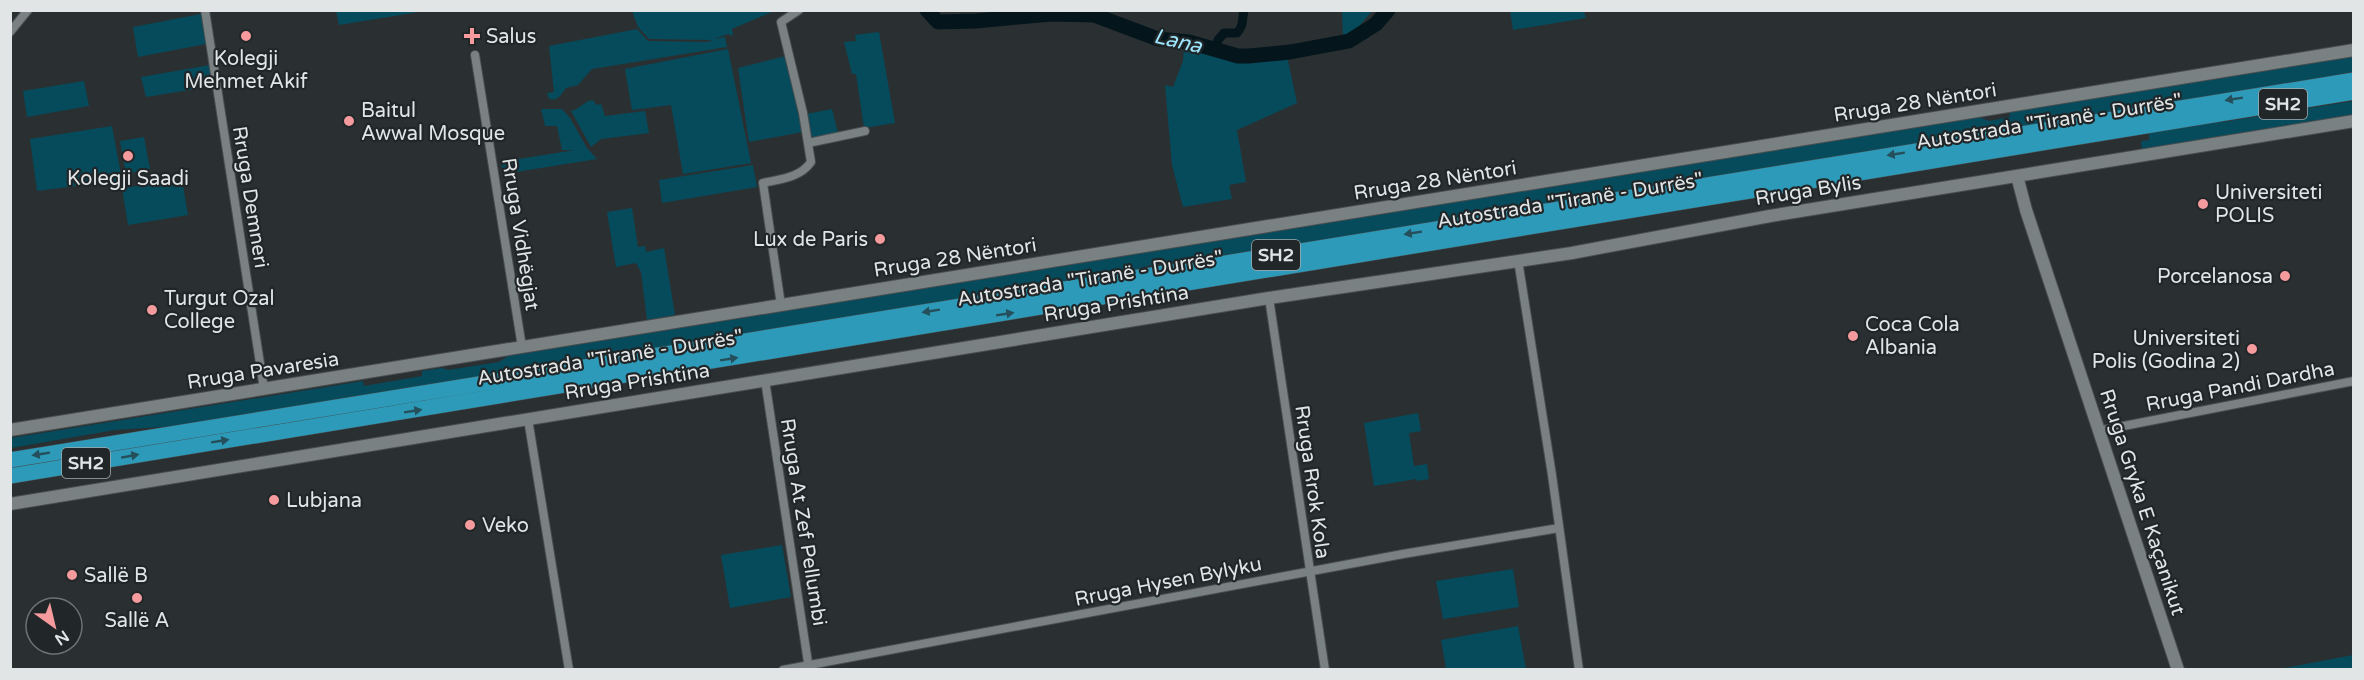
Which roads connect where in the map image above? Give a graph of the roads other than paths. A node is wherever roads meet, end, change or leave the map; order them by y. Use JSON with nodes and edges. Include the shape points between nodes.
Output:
{"nodes":[{"id":1,"x":28,"y":10,"type":"edge"},
{"id":2,"x":205,"y":10,"type":"edge"},
{"id":3,"x":798,"y":10,"type":"edge"},
{"id":4,"x":10,"y":32,"type":"edge"},
{"id":5,"x":2354,"y":50,"type":"edge"},
{"id":6,"x":475,"y":55,"type":"dead end"},
{"id":7,"x":2354,"y":80,"type":"edge"},
{"id":8,"x":2354,"y":92,"type":"edge"},
{"id":9,"x":2354,"y":98,"type":"edge"},
{"id":10,"x":2213,"y":115,"type":"junction"},
{"id":11,"x":2354,"y":121,"type":"edge"},
{"id":12,"x":865,"y":130,"type":"dead end"},
{"id":13,"x":808,"y":143,"type":"junction"},
{"id":14,"x":2017,"y":176,"type":"junction"},
{"id":15,"x":1518,"y":260,"type":"junction"},
{"id":16,"x":1269,"y":298,"type":"junction"},
{"id":17,"x":782,"y":305,"type":"junction"},
{"id":18,"x":522,"y":347,"type":"junction"},
{"id":19,"x":765,"y":381,"type":"junction"},
{"id":20,"x":2354,"y":381,"type":"edge"},
{"id":21,"x":264,"y":389,"type":"junction"},
{"id":22,"x":528,"y":419,"type":"junction"},
{"id":23,"x":10,"y":430,"type":"edge"},
{"id":24,"x":2098,"y":431,"type":"junction"},
{"id":25,"x":10,"y":460,"type":"edge"},
{"id":26,"x":10,"y":476,"type":"edge"},
{"id":27,"x":10,"y":504,"type":"edge"},
{"id":28,"x":1559,"y":528,"type":"junction"},
{"id":29,"x":1309,"y":572,"type":"junction"},
{"id":30,"x":809,"y":668,"type":"edge"},
{"id":31,"x":569,"y":669,"type":"edge"},
{"id":32,"x":783,"y":669,"type":"edge"},
{"id":33,"x":1324,"y":669,"type":"edge"},
{"id":34,"x":1579,"y":669,"type":"edge"},
{"id":35,"x":2178,"y":669,"type":"edge"}],
"edges":[{"from":1,"to":4,"type":"street"},
{"from":2,"to":21,"type":"street","name":"Rruga Demneri"},
{"from":3,"to":13,"type":"street","via":[[781,22]]},
{"from":5,"to":17,"type":"main road","name":"Rruga 28 Nëntori"},
{"from":6,"to":18,"type":"street","name":"Rruga Vidhëgjat"},
{"from":7,"to":25,"type":"highway","name":"Autostrada \"Tiranë - Durrës\"","number":"SH2","one_way":true},
{"from":8,"to":10,"type":"highway","name":"Autostrada \"Tiranë - Durrës\"","number":"SH2"},
{"from":9,"to":10,"type":"highway","via":[[2259,114]]},
{"from":26,"to":10,"type":"highway","name":"Autostrada \"Tiranë - Durrës\"","number":"SH2","one_way":true},
{"from":11,"to":14,"type":"main road","name":"Rruga Bylis"},
{"from":12,"to":13,"type":"street"},
{"from":13,"to":17,"type":"street","via":[[811,162],[803,172],[763,183]]},
{"from":14,"to":15,"type":"main road","name":"Rruga Bylis"},
{"from":14,"to":24,"type":"main road","name":"Rruga Gryka E Kaçanikut"},
{"from":15,"to":16,"type":"main road","name":"Rruga Bylis"},
{"from":15,"to":28,"type":"street"},
{"from":16,"to":19,"type":"main road","name":"Rruga Prishtina"},
{"from":16,"to":29,"type":"street","name":"Rruga Rrok Kola"},
{"from":17,"to":18,"type":"main road","name":"Rruga 28 Nëntori"},
{"from":18,"to":21,"type":"main road","name":"Rruga Pavaresia"},
{"from":19,"to":22,"type":"main road","name":"Rruga Prishtina"},
{"from":19,"to":30,"type":"street","name":"Rruga At Zef Pellumbi"},
{"from":20,"to":24,"type":"street","name":"Rruga Pandi Dardha"},
{"from":21,"to":23,"type":"main road","name":"Rruga Pavaresia"},
{"from":22,"to":27,"type":"main road","name":"Rruga Prishtina"},
{"from":22,"to":31,"type":"street"},
{"from":24,"to":35,"type":"main road","name":"Rruga Gryka E Kaçanikut"},
{"from":28,"to":29,"type":"street","name":"Rruga Hysen Bylyku"},
{"from":28,"to":34,"type":"street"},
{"from":29,"to":30,"type":"street","name":"Rruga Hysen Bylyku"},
{"from":29,"to":33,"type":"street","name":"Rruga Rrok Kola"},
{"from":30,"to":32,"type":"street","name":"Rruga Hysen Bylyku"}]}
